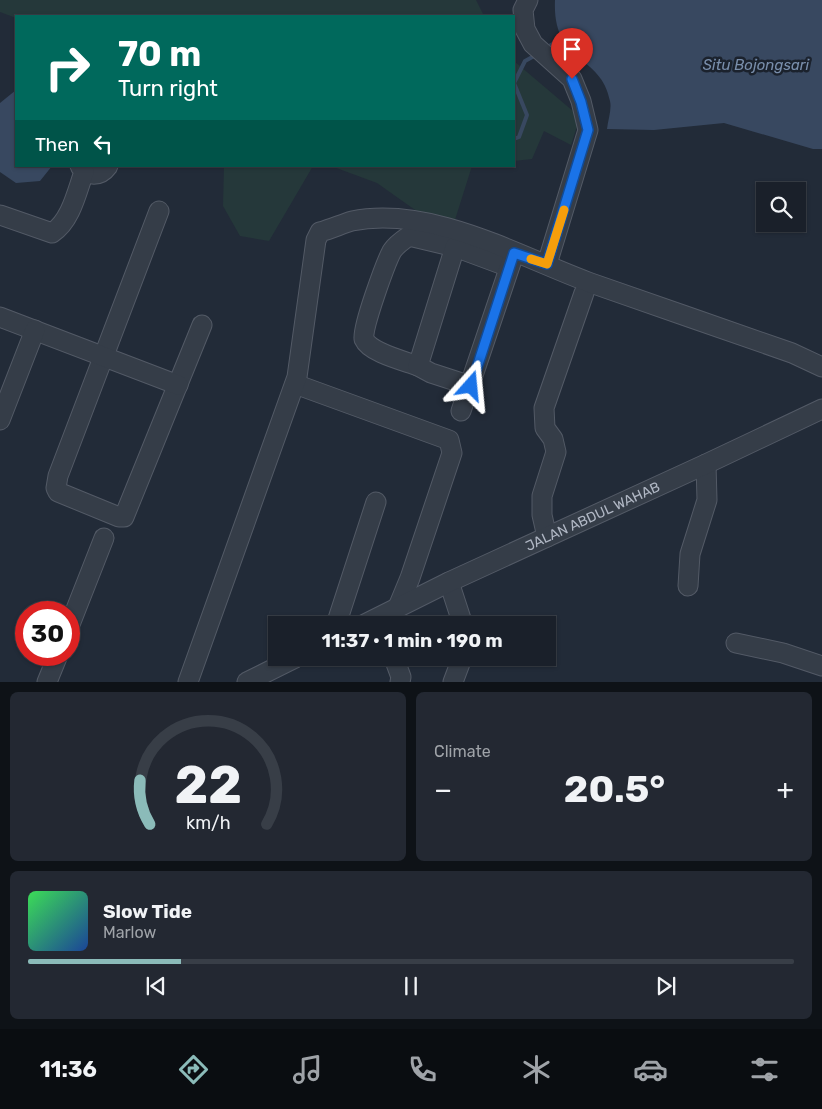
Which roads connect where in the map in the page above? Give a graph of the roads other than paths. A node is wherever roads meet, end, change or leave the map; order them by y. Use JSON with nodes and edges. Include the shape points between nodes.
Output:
{"nodes":[{"id":1,"x":528,"y":0,"type":"edge"},
{"id":2,"x":107,"y":167,"type":"edge"},
{"id":3,"x":82,"y":169,"type":"edge"},
{"id":4,"x":159,"y":211,"type":"dead end"},
{"id":5,"x":0,"y":215,"type":"edge"},
{"id":6,"x":455,"y":247,"type":"junction"},
{"id":7,"x":512,"y":260,"type":"junction"},
{"id":8,"x":547,"y":264,"type":"junction"},
{"id":9,"x":584,"y":293,"type":"dead end"},
{"id":10,"x":0,"y":317,"type":"edge"},
{"id":11,"x":202,"y":325,"type":"dead end"},
{"id":12,"x":35,"y":330,"type":"junction"},
{"id":13,"x":102,"y":356,"type":"junction"},
{"id":14,"x":418,"y":366,"type":"junction"},
{"id":15,"x":822,"y":367,"type":"edge"},
{"id":16,"x":294,"y":384,"type":"junction"},
{"id":17,"x":178,"y":385,"type":"junction"},
{"id":18,"x":471,"y":386,"type":"junction"},
{"id":19,"x":822,"y":409,"type":"edge"},
{"id":20,"x":461,"y":411,"type":"dead end"},
{"id":21,"x":0,"y":420,"type":"edge"},
{"id":22,"x":706,"y":464,"type":"junction"},
{"id":23,"x":376,"y":502,"type":"dead end"},
{"id":24,"x":547,"y":537,"type":"junction"},
{"id":25,"x":104,"y":538,"type":"dead end"},
{"id":26,"x":449,"y":582,"type":"junction"},
{"id":27,"x":688,"y":586,"type":"dead end"},
{"id":28,"x":79,"y":601,"type":"edge"},
{"id":29,"x":398,"y":607,"type":"junction"},
{"id":30,"x":339,"y":616,"type":"edge"},
{"id":31,"x":384,"y":616,"type":"edge"},
{"id":32,"x":460,"y":616,"type":"edge"},
{"id":33,"x":736,"y":643,"type":"dead end"},
{"id":34,"x":54,"y":666,"type":"edge"},
{"id":35,"x":280,"y":666,"type":"edge"},
{"id":36,"x":397,"y":666,"type":"edge"},
{"id":37,"x":459,"y":666,"type":"edge"},
{"id":38,"x":818,"y":671,"type":"edge"},
{"id":39,"x":47,"y":682,"type":"edge"},
{"id":40,"x":188,"y":682,"type":"edge"},
{"id":41,"x":247,"y":682,"type":"edge"},
{"id":42,"x":400,"y":682,"type":"edge"},
{"id":43,"x":453,"y":682,"type":"edge"}],
"edges":[{"from":1,"to":8,"type":"street","via":[[523,10],[525,29],[533,44],[572,79],[588,130]]},
{"from":2,"to":3,"type":"street","via":[[96,175]]},
{"from":3,"to":5,"type":"street","via":[[65,220],[52,232]]},
{"from":4,"to":13,"type":"street"},
{"from":6,"to":7,"type":"street"},
{"from":6,"to":14,"type":"street"},
{"from":6,"to":14,"type":"street","via":[[409,236],[401,241],[392,252],[368,314],[364,333],[368,344],[387,356]]},
{"from":7,"to":8,"type":"street"},
{"from":7,"to":16,"type":"street","via":[[464,232],[419,222],[353,221],[320,232],[316,240]]},
{"from":7,"to":18,"type":"street"},
{"from":8,"to":15,"type":"street","via":[[596,285],[792,353]]},
{"from":9,"to":24,"type":"street","via":[[544,408],[545,428],[553,439],[556,452],[542,496]]},
{"from":10,"to":12,"type":"street"},
{"from":11,"to":17,"type":"street"},
{"from":12,"to":13,"type":"street"},
{"from":12,"to":21,"type":"street"},
{"from":13,"to":17,"type":"street"},
{"from":13,"to":17,"type":"street","via":[[56,488],[58,492],[119,517],[127,514]]},
{"from":14,"to":18,"type":"street"},
{"from":16,"to":29,"type":"street","via":[[449,440],[452,453]]},
{"from":16,"to":40,"type":"street"},
{"from":18,"to":20,"type":"street"},
{"from":19,"to":22,"type":"street","name":"JALAN ABDUL WAHAB"},
{"from":22,"to":24,"type":"street","name":"JALAN ABDUL WAHAB"},
{"from":22,"to":27,"type":"street","via":[[707,500],[690,554]]},
{"from":23,"to":30,"type":"street"},
{"from":24,"to":26,"type":"street","name":"JALAN ABDUL WAHAB"},
{"from":25,"to":28,"type":"street"},
{"from":26,"to":29,"type":"street","name":"JALAN ABDUL WAHAB"},
{"from":26,"to":32,"type":"street"},
{"from":29,"to":31,"type":"street","name":"JALAN ABDUL WAHAB"},
{"from":33,"to":38,"type":"street","via":[[783,653]]},
{"from":34,"to":39,"type":"street"},
{"from":35,"to":41,"type":"street"},
{"from":36,"to":42,"type":"street","via":[[402,677]]},
{"from":37,"to":43,"type":"street"}]}
